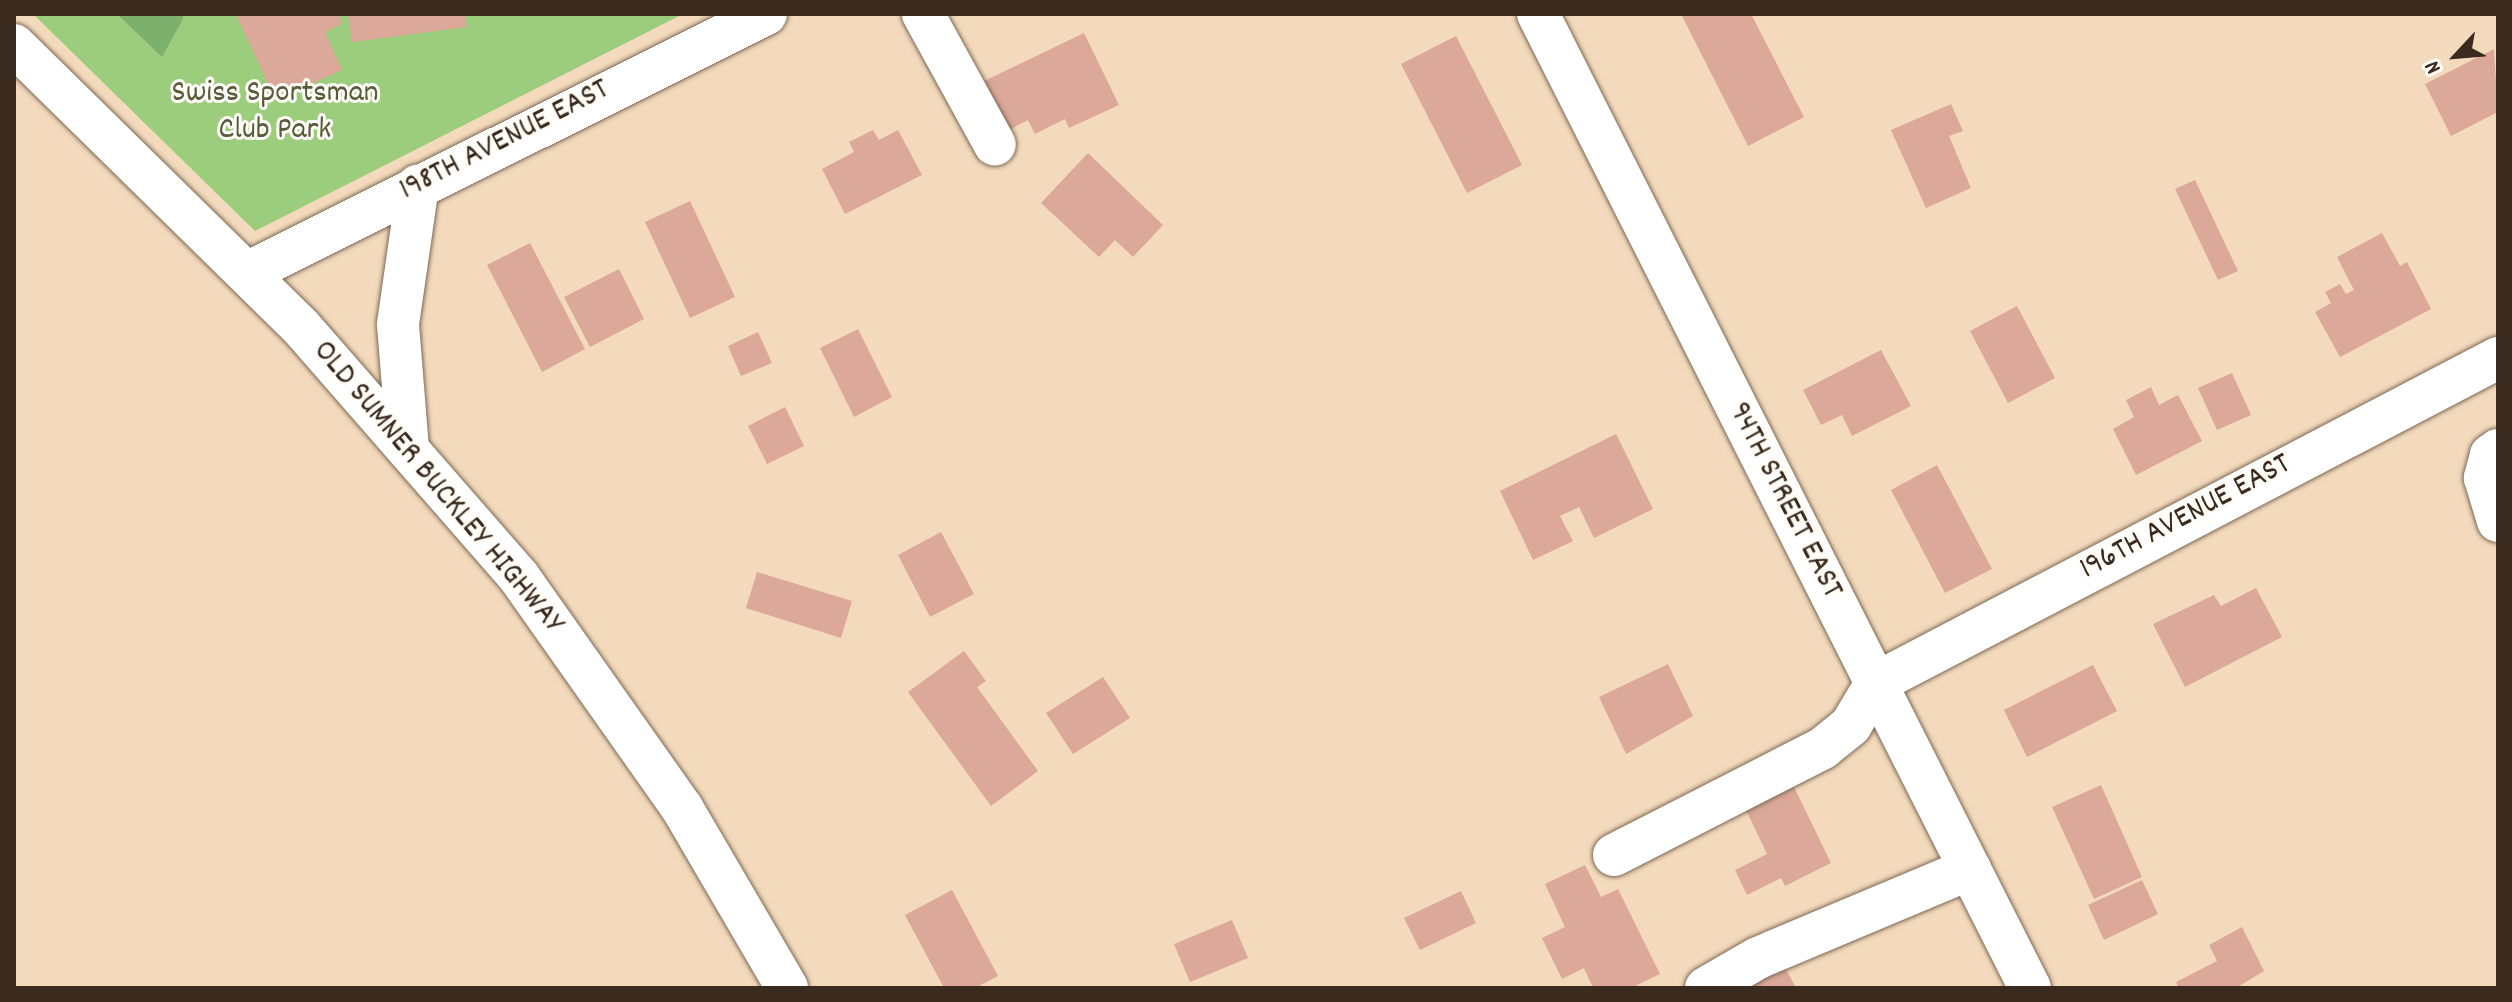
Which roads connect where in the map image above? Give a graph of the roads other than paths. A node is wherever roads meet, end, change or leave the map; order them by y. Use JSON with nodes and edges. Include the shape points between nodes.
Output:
{"nodes":[{"id":1,"x":766,"y":14,"type":"edge"},
{"id":2,"x":923,"y":14,"type":"edge"},
{"id":3,"x":1538,"y":14,"type":"edge"},
{"id":4,"x":14,"y":45,"type":"edge"},
{"id":5,"x":995,"y":145,"type":"dead end"},
{"id":6,"x":418,"y":185,"type":"junction"},
{"id":7,"x":247,"y":273,"type":"junction"},
{"id":8,"x":2498,"y":358,"type":"edge"},
{"id":9,"x":408,"y":449,"type":"junction"},
{"id":10,"x":2498,"y":450,"type":"edge"},
{"id":11,"x":2498,"y":521,"type":"edge"},
{"id":12,"x":1876,"y":683,"type":"junction"},
{"id":13,"x":1614,"y":855,"type":"dead end"},
{"id":14,"x":1970,"y":869,"type":"junction"},
{"id":15,"x":787,"y":988,"type":"edge"},
{"id":16,"x":1706,"y":988,"type":"edge"},
{"id":17,"x":2030,"y":988,"type":"edge"}],
"edges":[{"from":1,"to":6,"type":"street","name":"198TH AVENUE EAST"},
{"from":2,"to":5,"type":"street"},
{"from":3,"to":12,"type":"street","name":"94TH STREET EAST"},
{"from":4,"to":7,"type":"street","name":"OLD SUMNER BUCKLEY HIGHWAY"},
{"from":6,"to":7,"type":"street","name":"198TH AVENUE EAST"},
{"from":6,"to":9,"type":"street","via":[[398,324]]},
{"from":7,"to":9,"type":"street","name":"OLD SUMNER BUCKLEY HIGHWAY"},
{"from":8,"to":12,"type":"street","name":"196TH AVENUE EAST"},
{"from":9,"to":15,"type":"street","name":"OLD SUMNER BUCKLEY HIGHWAY","via":[[519,577],[612,705],[736,892]]},
{"from":10,"to":11,"type":"street","via":[[2491,455],[2485,478]]},
{"from":12,"to":13,"type":"street","via":[[1851,725],[1823,748]]},
{"from":12,"to":14,"type":"street","name":"94TH STREET EAST"},
{"from":14,"to":16,"type":"street","via":[[1758,958]]},
{"from":14,"to":17,"type":"street","name":"94TH STREET EAST"}]}
